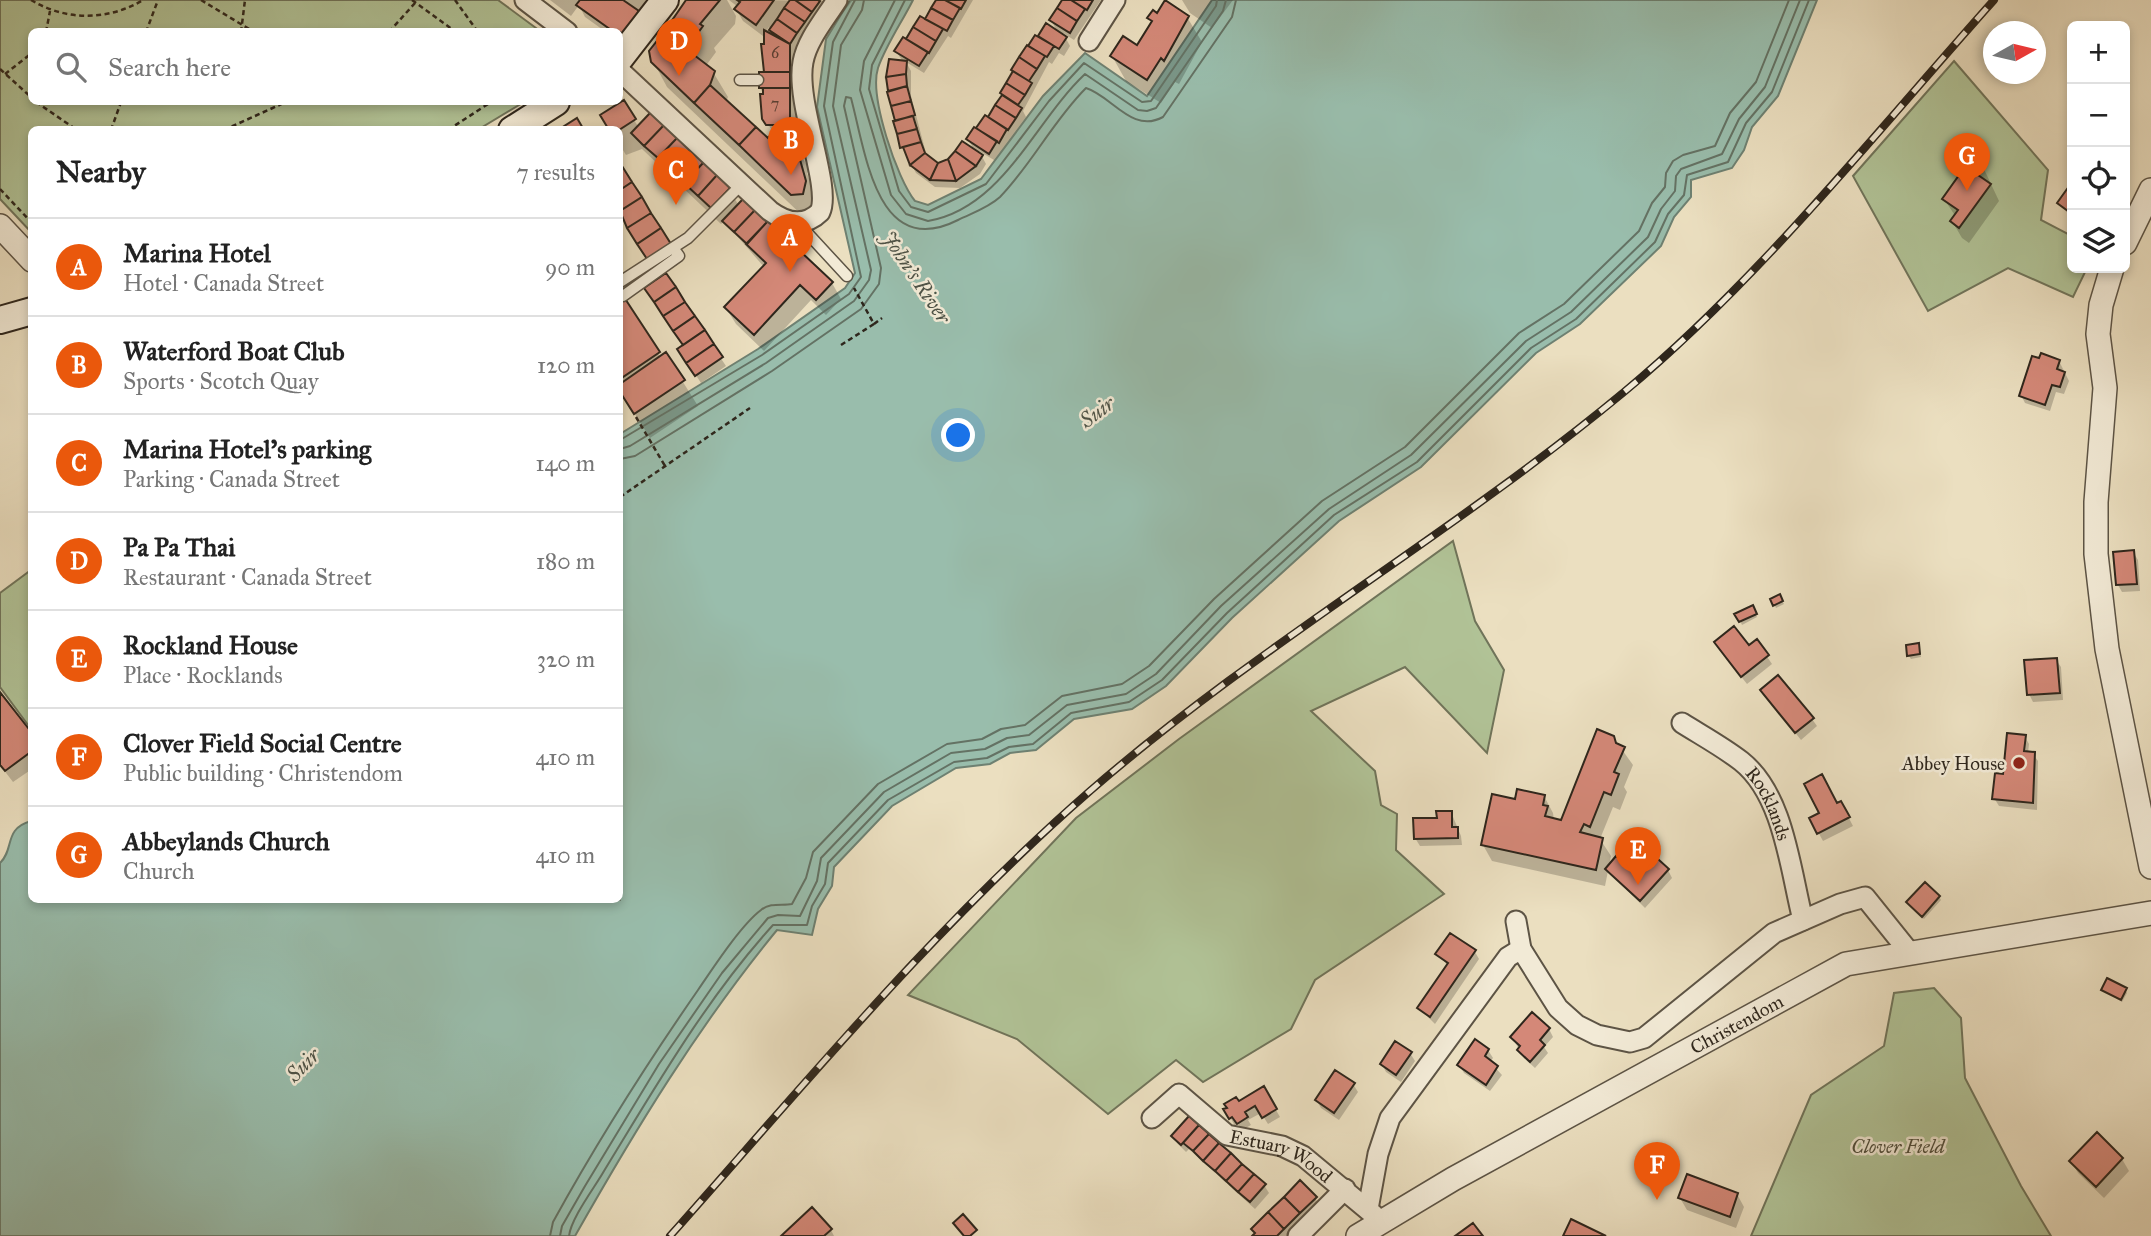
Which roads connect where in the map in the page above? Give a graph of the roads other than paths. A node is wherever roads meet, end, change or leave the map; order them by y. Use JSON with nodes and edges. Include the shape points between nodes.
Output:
{"nodes":[{"id":1,"x":525,"y":0,"type":"edge"},
{"id":2,"x":665,"y":0,"type":"edge"},
{"id":3,"x":837,"y":0,"type":"edge"},
{"id":4,"x":1115,"y":0,"type":"edge"},
{"id":5,"x":563,"y":28,"type":"edge"},
{"id":6,"x":1089,"y":41,"type":"dead end"},
{"id":7,"x":623,"y":54,"type":"edge"},
{"id":8,"x":623,"y":74,"type":"edge"},
{"id":9,"x":740,"y":80,"type":"dead end"},
{"id":10,"x":758,"y":80,"type":"dead end"},
{"id":11,"x":551,"y":105,"type":"edge"},
{"id":12,"x":518,"y":126,"type":"edge"},
{"id":13,"x":741,"y":185,"type":"junction"},
{"id":14,"x":2151,"y":190,"type":"edge"},
{"id":15,"x":798,"y":222,"type":"junction"},
{"id":16,"x":0,"y":226,"type":"edge"},
{"id":17,"x":2130,"y":233,"type":"edge"},
{"id":18,"x":676,"y":253,"type":"junction"},
{"id":19,"x":28,"y":256,"type":"edge"},
{"id":20,"x":2110,"y":273,"type":"edge"},
{"id":21,"x":847,"y":276,"type":"road end"},
{"id":22,"x":623,"y":280,"type":"edge"},
{"id":23,"x":623,"y":296,"type":"dead end"},
{"id":24,"x":28,"y":312,"type":"edge"},
{"id":25,"x":0,"y":320,"type":"edge"},
{"id":26,"x":1682,"y":723,"type":"dead end"},
{"id":27,"x":2151,"y":867,"type":"edge"},
{"id":28,"x":2151,"y":913,"type":"edge"},
{"id":29,"x":1803,"y":920,"type":"junction"},
{"id":30,"x":1516,"y":921,"type":"dead end"},
{"id":31,"x":1521,"y":949,"type":"junction"},
{"id":32,"x":1910,"y":953,"type":"junction"},
{"id":33,"x":1153,"y":1118,"type":"dead end"},
{"id":34,"x":1345,"y":1189,"type":"junction"},
{"id":35,"x":1373,"y":1215,"type":"junction"},
{"id":36,"x":1298,"y":1236,"type":"edge"},
{"id":37,"x":1358,"y":1236,"type":"edge"}],
"edges":[{"from":1,"to":5,"type":"street"},
{"from":2,"to":7,"type":"main road"},
{"from":3,"to":15,"type":"street","via":[[807,50],[796,80],[823,202],[817,215]]},
{"from":4,"to":6,"type":"street"},
{"from":8,"to":13,"type":"street"},
{"from":9,"to":10,"type":"lane"},
{"from":11,"to":12,"type":"main road"},
{"from":13,"to":15,"type":"street","via":[[776,216]]},
{"from":13,"to":18,"type":"lane"},
{"from":14,"to":17,"type":"street"},
{"from":15,"to":21,"type":"lane"},
{"from":16,"to":19,"type":"street"},
{"from":18,"to":22,"type":"lane"},
{"from":18,"to":23,"type":"lane"},
{"from":20,"to":27,"type":"street","via":[[2098,334],[2104,398],[2095,521],[2099,598]]},
{"from":24,"to":25,"type":"main road"},
{"from":26,"to":29,"type":"street","name":"Rocklands","via":[[1741,761],[1773,800]]},
{"from":28,"to":32,"type":"street","name":"Christendom"},
{"from":29,"to":31,"type":"street","via":[[1774,933],[1644,1038],[1630,1042],[1577,1025],[1558,1008]]},
{"from":29,"to":32,"type":"street","via":[[1865,897]]},
{"from":30,"to":31,"type":"street"},
{"from":31,"to":35,"type":"street","via":[[1508,957],[1390,1118],[1378,1154]]},
{"from":32,"to":35,"type":"street","name":"Christendom","via":[[1846,964]]},
{"from":33,"to":34,"type":"street","name":"Estuary Wood","via":[[1179,1094],[1227,1135],[1282,1146],[1303,1156]]},
{"from":34,"to":35,"type":"street","name":"Estuary Wood"},
{"from":34,"to":36,"type":"street","name":"Estuary Wood"},
{"from":35,"to":37,"type":"street","name":"Christendom"}]}
